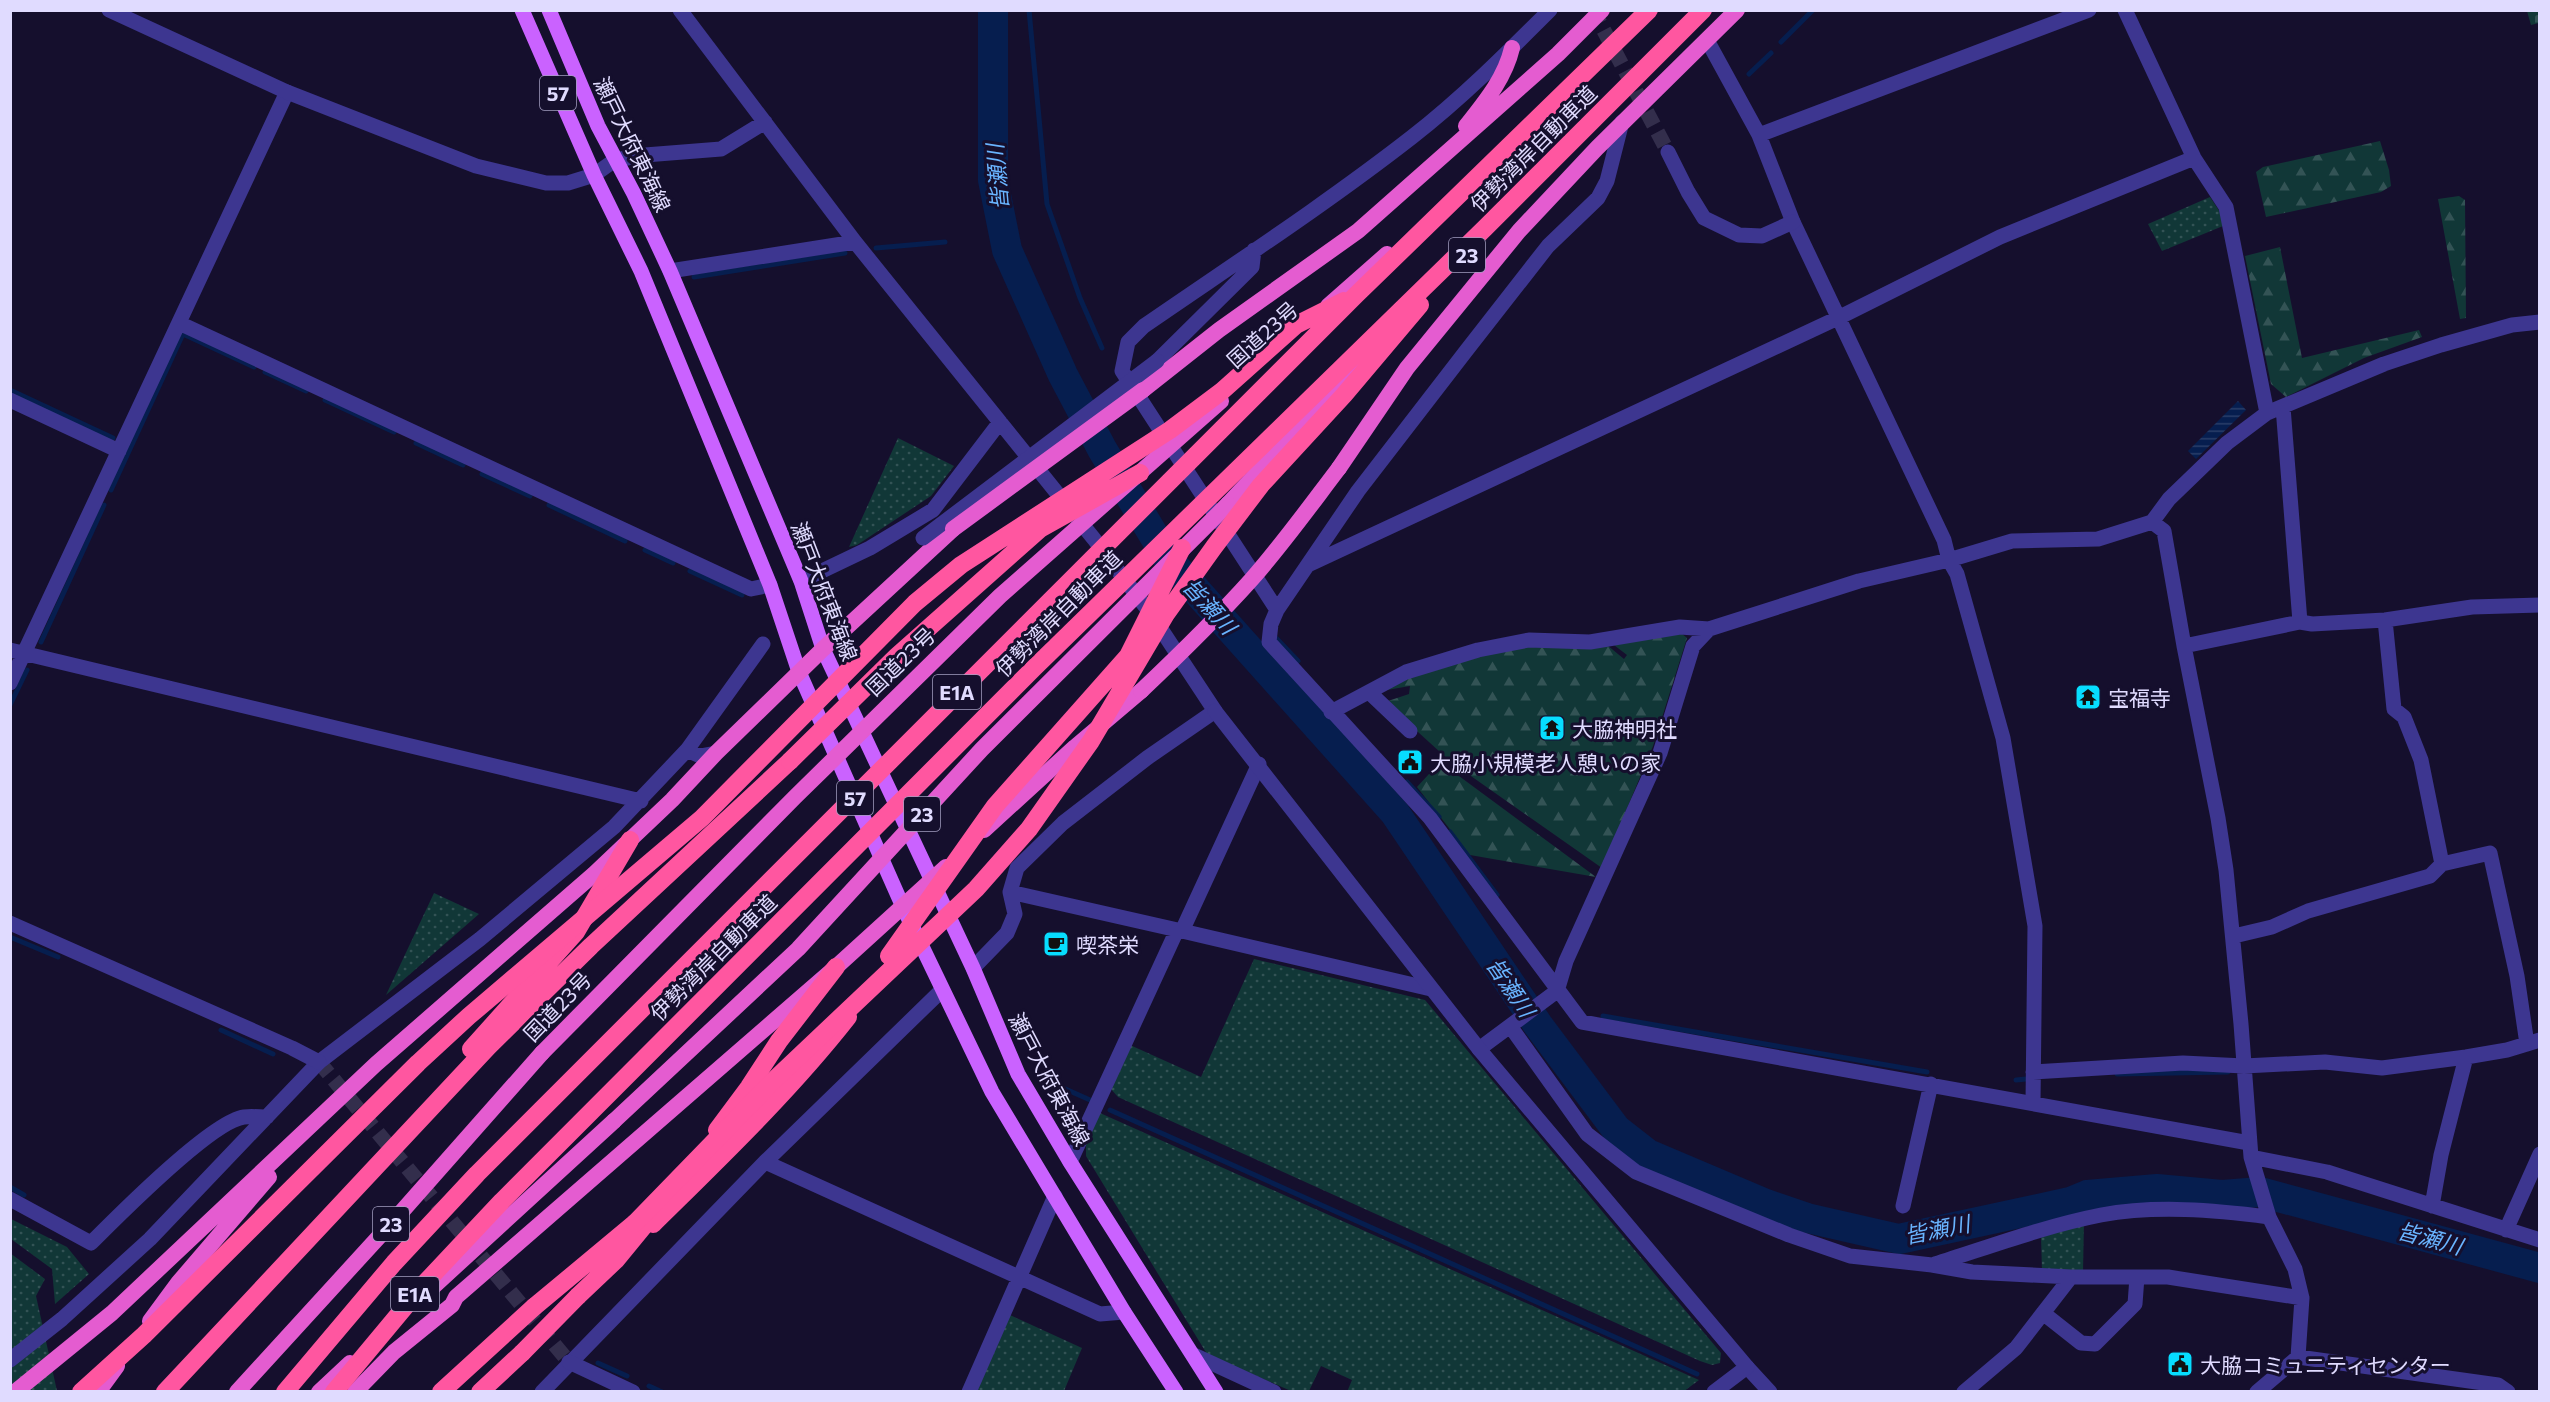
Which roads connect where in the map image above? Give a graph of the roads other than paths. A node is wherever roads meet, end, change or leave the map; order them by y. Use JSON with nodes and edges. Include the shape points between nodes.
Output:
{"nodes":[{"id":1,"x":109,"y":10,"type":"edge"},
{"id":2,"x":522,"y":10,"type":"edge"},
{"id":3,"x":549,"y":10,"type":"edge"},
{"id":4,"x":680,"y":10,"type":"edge"},
{"id":5,"x":1550,"y":10,"type":"edge"},
{"id":6,"x":1602,"y":10,"type":"edge"},
{"id":7,"x":1643,"y":10,"type":"edge"},
{"id":8,"x":1648,"y":10,"type":"edge"},
{"id":9,"x":1703,"y":10,"type":"edge"},
{"id":10,"x":1711,"y":10,"type":"edge"},
{"id":11,"x":1737,"y":10,"type":"edge"},
{"id":12,"x":2089,"y":10,"type":"edge"},
{"id":13,"x":2125,"y":10,"type":"edge"},
{"id":14,"x":1707,"y":40,"type":"junction"},
{"id":15,"x":1512,"y":48,"type":"junction"},
{"id":16,"x":287,"y":92,"type":"junction"},
{"id":17,"x":765,"y":122,"type":"junction"},
{"id":18,"x":1622,"y":122,"type":"junction"},
{"id":19,"x":1759,"y":135,"type":"junction"},
{"id":20,"x":1668,"y":152,"type":"tunnel mouth"},
{"id":21,"x":1442,"y":158,"type":"junction"},
{"id":22,"x":2194,"y":158,"type":"junction"},
{"id":23,"x":615,"y":160,"type":"junction"},
{"id":24,"x":594,"y":176,"type":"junction"},
{"id":25,"x":1793,"y":222,"type":"junction"},
{"id":26,"x":1485,"y":228,"type":"junction"},
{"id":27,"x":855,"y":242,"type":"junction"},
{"id":28,"x":1254,"y":250,"type":"junction"},
{"id":29,"x":670,"y":271,"type":"junction"},
{"id":30,"x":1356,"y":295,"type":"junction"},
{"id":31,"x":1840,"y":317,"type":"junction"},
{"id":32,"x":2540,"y":322,"type":"edge"},
{"id":33,"x":179,"y":323,"type":"junction"},
{"id":34,"x":10,"y":400,"type":"edge"},
{"id":35,"x":2283,"y":407,"type":"junction"},
{"id":36,"x":2267,"y":412,"type":"junction"},
{"id":37,"x":1000,"y":422,"type":"junction"},
{"id":38,"x":119,"y":451,"type":"junction"},
{"id":39,"x":1140,"y":473,"type":"junction"},
{"id":40,"x":2152,"y":522,"type":"junction"},
{"id":41,"x":870,"y":548,"type":"junction"},
{"id":42,"x":1182,"y":548,"type":"junction"},
{"id":43,"x":1949,"y":560,"type":"junction"},
{"id":44,"x":1308,"y":565,"type":"junction"},
{"id":45,"x":801,"y":581,"type":"junction"},
{"id":46,"x":770,"y":585,"type":"junction"},
{"id":47,"x":2540,"y":605,"type":"edge"},
{"id":48,"x":1278,"y":610,"type":"junction"},
{"id":49,"x":2385,"y":620,"type":"junction"},
{"id":50,"x":2300,"y":622,"type":"junction"},
{"id":51,"x":1709,"y":629,"type":"junction"},
{"id":52,"x":763,"y":644,"type":"dead end"},
{"id":53,"x":2184,"y":646,"type":"junction"},
{"id":54,"x":823,"y":649,"type":"junction"},
{"id":55,"x":18,"y":651,"type":"edge"},
{"id":56,"x":799,"y":672,"type":"junction"},
{"id":57,"x":10,"y":683,"type":"edge"},
{"id":58,"x":1370,"y":693,"type":"junction"},
{"id":59,"x":1215,"y":711,"type":"junction"},
{"id":60,"x":1331,"y":712,"type":"junction"},
{"id":61,"x":1410,"y":731,"type":"dead end"},
{"id":62,"x":687,"y":750,"type":"junction"},
{"id":63,"x":716,"y":753,"type":"junction"},
{"id":64,"x":1259,"y":764,"type":"junction"},
{"id":65,"x":641,"y":801,"type":"junction"},
{"id":66,"x":630,"y":840,"type":"junction"},
{"id":67,"x":2442,"y":864,"type":"junction"},
{"id":68,"x":932,"y":880,"type":"junction"},
{"id":69,"x":1010,"y":892,"type":"junction"},
{"id":70,"x":903,"y":907,"type":"junction"},
{"id":71,"x":10,"y":923,"type":"edge"},
{"id":72,"x":1180,"y":930,"type":"junction"},
{"id":73,"x":2234,"y":936,"type":"junction"},
{"id":74,"x":836,"y":967,"type":"junction"},
{"id":75,"x":973,"y":968,"type":"junction"},
{"id":76,"x":1431,"y":989,"type":"junction"},
{"id":77,"x":942,"y":990,"type":"junction"},
{"id":78,"x":1557,"y":991,"type":"junction"},
{"id":79,"x":1510,"y":1026,"type":"junction"},
{"id":80,"x":2533,"y":1042,"type":"edge"},
{"id":81,"x":1479,"y":1049,"type":"junction"},
{"id":82,"x":2466,"y":1057,"type":"junction"},
{"id":83,"x":319,"y":1062,"type":"junction"},
{"id":84,"x":2244,"y":1066,"type":"junction"},
{"id":85,"x":2033,"y":1072,"type":"junction"},
{"id":86,"x":1931,"y":1084,"type":"junction"},
{"id":87,"x":2033,"y":1103,"type":"junction"},
{"id":88,"x":267,"y":1118,"type":"junction"},
{"id":89,"x":312,"y":1125,"type":"junction"},
{"id":90,"x":2250,"y":1150,"type":"junction"},
{"id":91,"x":387,"y":1153,"type":"junction"},
{"id":92,"x":2540,"y":1154,"type":"edge"},
{"id":93,"x":765,"y":1162,"type":"junction"},
{"id":94,"x":1070,"y":1162,"type":"junction"},
{"id":95,"x":1055,"y":1196,"type":"junction"},
{"id":96,"x":10,"y":1199,"type":"edge"},
{"id":97,"x":1903,"y":1206,"type":"dead end"},
{"id":98,"x":2432,"y":1206,"type":"junction"},
{"id":99,"x":2269,"y":1217,"type":"junction"},
{"id":100,"x":2506,"y":1230,"type":"junction"},
{"id":101,"x":2540,"y":1240,"type":"edge"},
{"id":102,"x":616,"y":1260,"type":"junction"},
{"id":103,"x":1932,"y":1265,"type":"junction"},
{"id":104,"x":1019,"y":1277,"type":"junction"},
{"id":105,"x":2071,"y":1277,"type":"junction"},
{"id":106,"x":2137,"y":1277,"type":"junction"},
{"id":107,"x":456,"y":1297,"type":"junction"},
{"id":108,"x":2302,"y":1298,"type":"junction"},
{"id":109,"x":1124,"y":1312,"type":"junction"},
{"id":110,"x":2043,"y":1313,"type":"junction"},
{"id":111,"x":1194,"y":1354,"type":"junction"},
{"id":112,"x":2298,"y":1357,"type":"junction"},
{"id":113,"x":10,"y":1359,"type":"edge"},
{"id":114,"x":569,"y":1362,"type":"junction"},
{"id":115,"x":1747,"y":1367,"type":"junction"},
{"id":116,"x":15,"y":1392,"type":"edge"},
{"id":117,"x":81,"y":1392,"type":"edge"},
{"id":118,"x":98,"y":1392,"type":"edge"},
{"id":119,"x":165,"y":1392,"type":"edge"},
{"id":120,"x":237,"y":1392,"type":"edge"},
{"id":121,"x":285,"y":1392,"type":"edge"},
{"id":122,"x":319,"y":1392,"type":"edge"},
{"id":123,"x":334,"y":1392,"type":"edge"},
{"id":124,"x":341,"y":1392,"type":"edge"},
{"id":125,"x":355,"y":1392,"type":"edge"},
{"id":126,"x":441,"y":1392,"type":"edge"},
{"id":127,"x":480,"y":1392,"type":"edge"},
{"id":128,"x":542,"y":1392,"type":"edge"},
{"id":129,"x":633,"y":1392,"type":"edge"},
{"id":130,"x":969,"y":1392,"type":"edge"},
{"id":131,"x":1176,"y":1392,"type":"edge"},
{"id":132,"x":1216,"y":1392,"type":"edge"},
{"id":133,"x":1274,"y":1392,"type":"edge"},
{"id":134,"x":1714,"y":1392,"type":"edge"},
{"id":135,"x":1770,"y":1392,"type":"edge"},
{"id":136,"x":1964,"y":1392,"type":"edge"},
{"id":137,"x":2257,"y":1392,"type":"edge"},
{"id":138,"x":2508,"y":1392,"type":"edge"}],
"edges":[{"from":1,"to":16,"type":"street"},
{"from":2,"to":24,"type":"main road","number":"57"},
{"from":3,"to":23,"type":"main road","name":"瀬戸大府東海線","number":"57"},
{"from":4,"to":17,"type":"street"},
{"from":5,"to":15,"type":"street"},
{"from":6,"to":21,"type":"highway"},
{"from":7,"to":39,"type":"highway","name":"国道23号","number":"23","bridge":true,"via":[[1457,191]]},
{"from":8,"to":30,"type":"highway","name":"伊勢湾岸自動車道","number":"E1A","bridge":true},
{"from":9,"to":26,"type":"highway","name":"伊勢湾岸自動車道","number":"E1A","bridge":true},
{"from":10,"to":42,"type":"highway","number":"23","bridge":true},
{"from":11,"to":14,"type":"highway","number":"23"},
{"from":12,"to":19,"type":"street"},
{"from":13,"to":22,"type":"street"},
{"from":14,"to":18,"type":"highway","number":"23"},
{"from":14,"to":19,"type":"street"},
{"from":15,"to":21,"type":"highway","via":[[1492,93]]},
{"from":15,"to":28,"type":"street","via":[[1413,136]]},
{"from":16,"to":24,"type":"street","via":[[497,172],[546,183],[568,183]]},
{"from":16,"to":33,"type":"street"},
{"from":17,"to":23,"type":"street","via":[[722,149]]},
{"from":17,"to":27,"type":"street"},
{"from":18,"to":44,"type":"street","via":[[1607,181],[1598,198],[1542,254],[1358,491]]},
{"from":18,"to":68,"type":"highway","number":"23","bridge":true,"via":[[1519,231],[1422,350],[1301,519],[1251,580],[1141,691],[1066,754]]},
{"from":19,"to":25,"type":"street"},
{"from":20,"to":25,"type":"street","via":[[1704,218],[1739,235],[1762,236]]},
{"from":21,"to":54,"type":"highway","bridge":true,"via":[[1358,231],[953,529]]},
{"from":22,"to":31,"type":"street","via":[[2000,237]]},
{"from":22,"to":36,"type":"street","via":[[2226,207]]},
{"from":23,"to":24,"type":"street"},
{"from":23,"to":29,"type":"main road","name":"瀬戸大府東海線","number":"57"},
{"from":24,"to":46,"type":"main road","number":"57","via":[[641,271]]},
{"from":25,"to":31,"type":"street"},
{"from":26,"to":123,"type":"highway","name":"伊勢湾岸自動車道","number":"E1A","bridge":true,"via":[[1026,676],[502,1201],[424,1284]]},
{"from":26,"to":126,"type":"highway","bridge":true,"via":[[1261,485],[1166,614],[1069,774],[1029,829],[976,889],[773,1081],[636,1223],[534,1307]]},
{"from":27,"to":29,"type":"street"},
{"from":27,"to":37,"type":"street"},
{"from":28,"to":41,"type":"street","bridge":true,"via":[[1252,267],[1157,361],[923,538],[912,534],[879,552]]},
{"from":28,"to":48,"type":"street","via":[[1144,326],[1128,342],[1122,372]]},
{"from":29,"to":45,"type":"main road","name":"瀬戸大府東海線","number":"57"},
{"from":30,"to":117,"type":"highway","bridge":true,"via":[[1296,325],[1222,391],[1170,430],[961,565],[915,603],[702,818],[418,1063],[144,1335]]},
{"from":30,"to":121,"type":"highway","name":"伊勢湾岸自動車道","number":"E1A","bridge":true,"via":[[477,1174],[393,1263]]},
{"from":31,"to":43,"type":"street","via":[[1944,540]]},
{"from":31,"to":44,"type":"street"},
{"from":32,"to":35,"type":"street","via":[[2501,327],[2441,345],[2384,364]]},
{"from":33,"to":38,"type":"street"},
{"from":33,"to":46,"type":"street","via":[[751,589]]},
{"from":34,"to":38,"type":"street"},
{"from":35,"to":36,"type":"street"},
{"from":35,"to":50,"type":"street"},
{"from":36,"to":40,"type":"street","via":[[2227,442],[2169,499]]},
{"from":37,"to":41,"type":"street","via":[[933,510]]},
{"from":37,"to":59,"type":"street","via":[[1151,614]]},
{"from":38,"to":55,"type":"street"},
{"from":39,"to":91,"type":"highway","bridge":true,"via":[[1040,529],[897,656],[591,946]]},
{"from":39,"to":120,"type":"highway","name":"国道23号","number":"23","bridge":true,"via":[[1000,596],[919,674],[542,1053]]},
{"from":40,"to":43,"type":"street","via":[[2098,539],[2012,541]]},
{"from":40,"to":53,"type":"street","via":[[2164,531]]},
{"from":41,"to":45,"type":"street"},
{"from":42,"to":102,"type":"highway","bridge":true,"via":[[1128,657],[994,806],[849,1017],[710,1168]]},
{"from":42,"to":122,"type":"highway","number":"23","bridge":true,"via":[[982,749],[798,949]]},
{"from":43,"to":51,"type":"street","via":[[1859,581]]},
{"from":43,"to":85,"type":"street","via":[[1957,574],[2003,738],[2035,926]]},
{"from":44,"to":48,"type":"street"},
{"from":45,"to":54,"type":"main road","name":"瀬戸大府東海線","number":"57"},
{"from":46,"to":56,"type":"main road","number":"57"},
{"from":47,"to":49,"type":"street","via":[[2472,607]]},
{"from":48,"to":60,"type":"street","via":[[1269,642]]},
{"from":49,"to":50,"type":"street"},
{"from":49,"to":67,"type":"street","via":[[2394,709],[2404,717],[2421,760]]},
{"from":50,"to":53,"type":"street"},
{"from":51,"to":58,"type":"street","via":[[1680,627],[1590,642],[1529,640],[1478,650],[1406,672]]},
{"from":51,"to":78,"type":"street","via":[[1693,646],[1660,753],[1566,961]]},
{"from":52,"to":62,"type":"street"},
{"from":53,"to":73,"type":"street","via":[[2218,818]]},
{"from":54,"to":56,"type":"highway"},
{"from":54,"to":68,"type":"main road","name":"瀬戸大府東海線","number":"57"},
{"from":55,"to":57,"type":"street"},
{"from":55,"to":65,"type":"street"},
{"from":56,"to":63,"type":"highway"},
{"from":56,"to":70,"type":"main road","number":"57"},
{"from":58,"to":60,"type":"street"},
{"from":58,"to":61,"type":"street"},
{"from":59,"to":64,"type":"street"},
{"from":59,"to":69,"type":"street","via":[[1062,823],[1017,868]]},
{"from":60,"to":78,"type":"street","via":[[1430,818]]},
{"from":62,"to":63,"type":"street","via":[[700,756]]},
{"from":62,"to":65,"type":"street"},
{"from":63,"to":66,"type":"highway"},
{"from":64,"to":72,"type":"street"},
{"from":64,"to":76,"type":"street"},
{"from":65,"to":83,"type":"street","via":[[480,939]]},
{"from":66,"to":89,"type":"highway"},
{"from":66,"to":91,"type":"highway","via":[[576,932],[476,1043]]},
{"from":67,"to":73,"type":"street","via":[[2430,876]]},
{"from":67,"to":80,"type":"street","via":[[2490,853]]},
{"from":68,"to":70,"type":"highway","number":"23"},
{"from":68,"to":75,"type":"main road","name":"瀬戸大府東海線","number":"57"},
{"from":69,"to":72,"type":"street"},
{"from":69,"to":75,"type":"street","via":[[1015,914],[1008,933]]},
{"from":70,"to":74,"type":"highway","number":"23"},
{"from":70,"to":77,"type":"main road","number":"57"},
{"from":71,"to":83,"type":"street"},
{"from":72,"to":76,"type":"street"},
{"from":72,"to":94,"type":"street"},
{"from":73,"to":84,"type":"street"},
{"from":74,"to":102,"type":"highway"},
{"from":74,"to":107,"type":"highway","number":"23"},
{"from":75,"to":94,"type":"main road","name":"瀬戸大府東海線","number":"57","via":[[1018,1074]]},
{"from":76,"to":81,"type":"street"},
{"from":77,"to":93,"type":"street"},
{"from":77,"to":95,"type":"main road","number":"57","via":[[992,1092]]},
{"from":78,"to":79,"type":"street"},
{"from":78,"to":86,"type":"street","via":[[1582,1022]]},
{"from":79,"to":81,"type":"street"},
{"from":79,"to":103,"type":"street","via":[[1587,1134],[1636,1172],[1850,1256]]},
{"from":80,"to":82,"type":"street"},
{"from":81,"to":115,"type":"street"},
{"from":82,"to":84,"type":"street","via":[[2382,1068],[2325,1062]]},
{"from":82,"to":98,"type":"street"},
{"from":83,"to":88,"type":"street"},
{"from":84,"to":85,"type":"street","via":[[2183,1063]]},
{"from":84,"to":90,"type":"street"},
{"from":85,"to":87,"type":"street"},
{"from":86,"to":87,"type":"street"},
{"from":86,"to":97,"type":"street"},
{"from":87,"to":90,"type":"street"},
{"from":88,"to":96,"type":"street","via":[[242,1117],[220,1128],[152,1184],[91,1243]]},
{"from":88,"to":113,"type":"street","via":[[150,1239],[62,1320]]},
{"from":89,"to":116,"type":"highway","via":[[112,1313]]},
{"from":89,"to":118,"type":"highway","bridge":true,"via":[[178,1283]]},
{"from":90,"to":98,"type":"street"},
{"from":90,"to":99,"type":"street"},
{"from":91,"to":119,"type":"highway"},
{"from":92,"to":100,"type":"street"},
{"from":93,"to":104,"type":"street"},
{"from":93,"to":114,"type":"street"},
{"from":94,"to":111,"type":"main road","name":"瀬戸大府東海線","number":"57"},
{"from":95,"to":104,"type":"street"},
{"from":95,"to":109,"type":"main road","number":"57"},
{"from":98,"to":100,"type":"street"},
{"from":99,"to":103,"type":"street","via":[[2188,1210],[2102,1215]]},
{"from":99,"to":108,"type":"street","via":[[2295,1269]]},
{"from":100,"to":101,"type":"street"},
{"from":102,"to":127,"type":"highway","bridge":true},
{"from":103,"to":105,"type":"street","via":[[1972,1272]]},
{"from":104,"to":109,"type":"street","via":[[1100,1314]]},
{"from":104,"to":130,"type":"street"},
{"from":105,"to":106,"type":"street"},
{"from":105,"to":110,"type":"street"},
{"from":106,"to":108,"type":"street","via":[[2168,1277]]},
{"from":106,"to":110,"type":"street","via":[[2135,1304],[2095,1344],[2081,1343]]},
{"from":107,"to":124,"type":"highway","via":[[446,1299]]},
{"from":107,"to":125,"type":"highway","number":"23","via":[[452,1305],[394,1352]]},
{"from":108,"to":112,"type":"street"},
{"from":109,"to":131,"type":"main road","number":"57"},
{"from":110,"to":136,"type":"street","via":[[2016,1348]]},
{"from":111,"to":132,"type":"main road","name":"瀬戸大府東海線","number":"57"},
{"from":111,"to":133,"type":"street"},
{"from":112,"to":137,"type":"street"},
{"from":112,"to":138,"type":"street","via":[[2498,1385]]},
{"from":114,"to":128,"type":"street"},
{"from":114,"to":129,"type":"street"},
{"from":115,"to":134,"type":"street"},
{"from":115,"to":135,"type":"street"}]}
